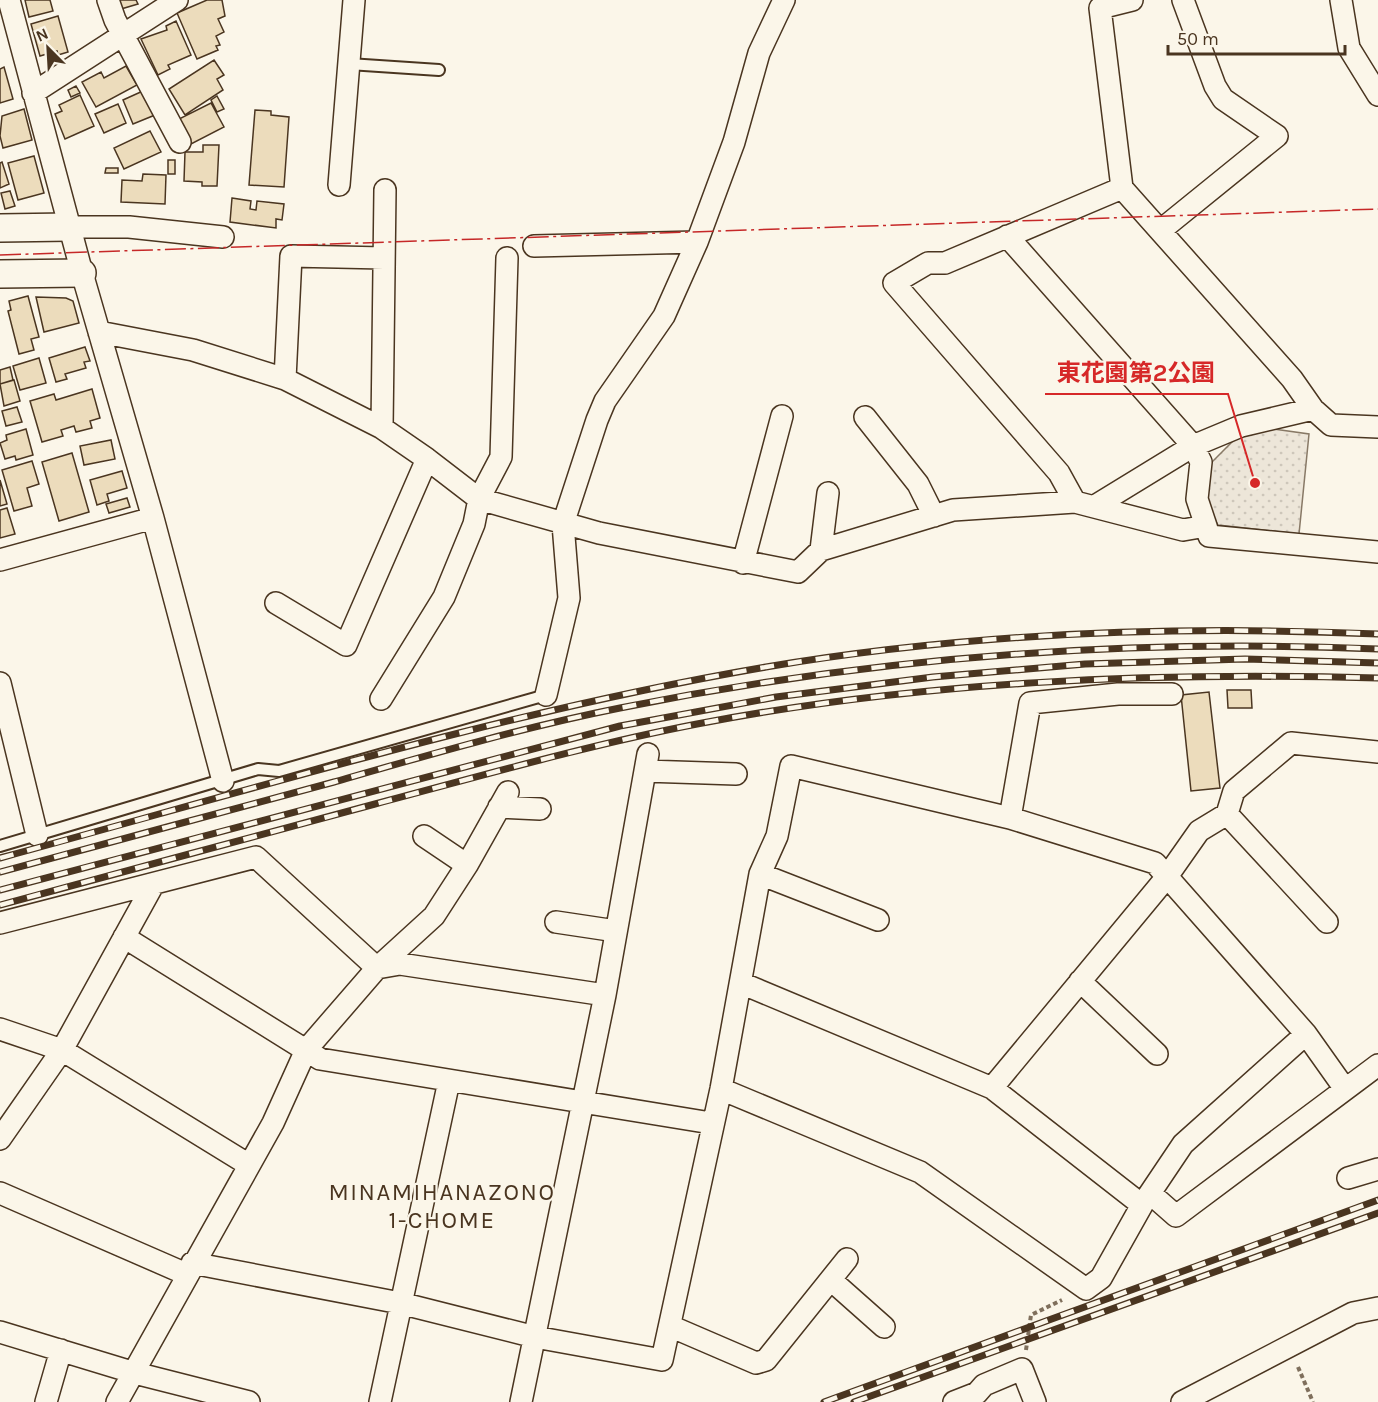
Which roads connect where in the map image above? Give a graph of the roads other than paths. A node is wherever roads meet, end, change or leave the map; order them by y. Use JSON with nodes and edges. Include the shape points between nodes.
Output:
{"nodes":[{"id":1,"x":9,"y":0,"type":"edge"},
{"id":2,"x":108,"y":0,"type":"edge"},
{"id":3,"x":177,"y":0,"type":"edge"},
{"id":4,"x":354,"y":0,"type":"edge"},
{"id":5,"x":783,"y":0,"type":"edge"},
{"id":6,"x":1132,"y":0,"type":"edge"},
{"id":7,"x":1183,"y":0,"type":"edge"},
{"id":8,"x":1341,"y":0,"type":"edge"},
{"id":9,"x":125,"y":35,"type":"junction"},
{"id":10,"x":349,"y":63,"type":"junction"},
{"id":11,"x":440,"y":70,"type":"dead end"},
{"id":12,"x":33,"y":93,"type":"junction"},
{"id":13,"x":1378,"y":95,"type":"edge"},
{"id":14,"x":180,"y":142,"type":"dead end"},
{"id":15,"x":339,"y":186,"type":"dead end"},
{"id":16,"x":1122,"y":188,"type":"junction"},
{"id":17,"x":385,"y":190,"type":"dead end"},
{"id":18,"x":69,"y":227,"type":"junction"},
{"id":19,"x":0,"y":228,"type":"edge"},
{"id":20,"x":1161,"y":230,"type":"junction"},
{"id":21,"x":1008,"y":236,"type":"junction"},
{"id":22,"x":223,"y":237,"type":"dead end"},
{"id":23,"x":697,"y":242,"type":"junction"},
{"id":24,"x":534,"y":246,"type":"dead end"},
{"id":25,"x":384,"y":258,"type":"junction"},
{"id":26,"x":507,"y":258,"type":"dead end"},
{"id":27,"x":82,"y":273,"type":"junction"},
{"id":28,"x":0,"y":274,"type":"edge"},
{"id":29,"x":99,"y":332,"type":"junction"},
{"id":30,"x":285,"y":379,"type":"junction"},
{"id":31,"x":1313,"y":409,"type":"junction"},
{"id":32,"x":782,"y":416,"type":"dead end"},
{"id":33,"x":865,"y":417,"type":"dead end"},
{"id":34,"x":1378,"y":427,"type":"edge"},
{"id":35,"x":382,"y":428,"type":"junction"},
{"id":36,"x":1193,"y":446,"type":"junction"},
{"id":37,"x":428,"y":459,"type":"junction"},
{"id":38,"x":828,"y":493,"type":"dead end"},
{"id":39,"x":479,"y":499,"type":"junction"},
{"id":40,"x":1085,"y":504,"type":"junction"},
{"id":41,"x":934,"y":516,"type":"junction"},
{"id":42,"x":153,"y":518,"type":"junction"},
{"id":43,"x":563,"y":524,"type":"junction"},
{"id":44,"x":1206,"y":526,"type":"junction"},
{"id":45,"x":822,"y":550,"type":"junction"},
{"id":46,"x":1378,"y":552,"type":"edge"},
{"id":47,"x":0,"y":560,"type":"edge"},
{"id":48,"x":743,"y":563,"type":"junction"},
{"id":49,"x":276,"y":603,"type":"dead end"},
{"id":50,"x":0,"y":683,"type":"edge"},
{"id":51,"x":1172,"y":694,"type":"dead end"},
{"id":52,"x":546,"y":695,"type":"joint"},
{"id":53,"x":381,"y":699,"type":"dead end"},
{"id":54,"x":1378,"y":752,"type":"edge"},
{"id":55,"x":736,"y":774,"type":"dead end"},
{"id":56,"x":223,"y":781,"type":"junction"},
{"id":57,"x":540,"y":809,"type":"dead end"},
{"id":58,"x":1227,"y":814,"type":"junction"},
{"id":59,"x":1010,"y":818,"type":"junction"},
{"id":60,"x":37,"y":835,"type":"junction"},
{"id":61,"x":424,"y":836,"type":"dead end"},
{"id":62,"x":0,"y":846,"type":"edge"},
{"id":63,"x":467,"y":865,"type":"junction"},
{"id":64,"x":760,"y":874,"type":"junction"},
{"id":65,"x":1166,"y":878,"type":"junction"},
{"id":66,"x":153,"y":885,"type":"junction"},
{"id":67,"x":878,"y":920,"type":"dead end"},
{"id":68,"x":556,"y":922,"type":"dead end"},
{"id":69,"x":1327,"y":922,"type":"dead end"},
{"id":70,"x":0,"y":923,"type":"edge"},
{"id":71,"x":616,"y":931,"type":"junction"},
{"id":72,"x":124,"y":937,"type":"junction"},
{"id":73,"x":377,"y":968,"type":"junction"},
{"id":74,"x":1080,"y":981,"type":"junction"},
{"id":75,"x":741,"y":984,"type":"junction"},
{"id":76,"x":605,"y":995,"type":"junction"},
{"id":77,"x":0,"y":1029,"type":"edge"},
{"id":78,"x":1306,"y":1034,"type":"junction"},
{"id":79,"x":62,"y":1050,"type":"junction"},
{"id":80,"x":306,"y":1050,"type":"junction"},
{"id":81,"x":1157,"y":1054,"type":"dead end"},
{"id":82,"x":1378,"y":1065,"type":"edge"},
{"id":83,"x":449,"y":1081,"type":"junction"},
{"id":84,"x":992,"y":1088,"type":"junction"},
{"id":85,"x":721,"y":1089,"type":"junction"},
{"id":86,"x":1345,"y":1089,"type":"junction"},
{"id":87,"x":582,"y":1103,"type":"junction"},
{"id":88,"x":711,"y":1123,"type":"junction"},
{"id":89,"x":0,"y":1138,"type":"edge"},
{"id":90,"x":249,"y":1165,"type":"junction"},
{"id":91,"x":1378,"y":1168,"type":"edge"},
{"id":92,"x":1348,"y":1178,"type":"dead end"},
{"id":93,"x":0,"y":1193,"type":"edge"},
{"id":94,"x":1147,"y":1199,"type":"junction"},
{"id":95,"x":848,"y":1259,"type":"dead end"},
{"id":96,"x":189,"y":1268,"type":"junction"},
{"id":97,"x":831,"y":1280,"type":"junction"},
{"id":98,"x":400,"y":1303,"type":"junction"},
{"id":99,"x":1378,"y":1308,"type":"edge"},
{"id":100,"x":670,"y":1326,"type":"junction"},
{"id":101,"x":884,"y":1327,"type":"dead end"},
{"id":102,"x":0,"y":1332,"type":"edge"},
{"id":103,"x":535,"y":1336,"type":"junction"},
{"id":104,"x":61,"y":1350,"type":"junction"},
{"id":105,"x":135,"y":1372,"type":"junction"},
{"id":106,"x":211,"y":1397,"type":"edge"},
{"id":107,"x":46,"y":1402,"type":"edge"},
{"id":108,"x":117,"y":1402,"type":"edge"},
{"id":109,"x":249,"y":1402,"type":"edge"},
{"id":110,"x":380,"y":1402,"type":"edge"},
{"id":111,"x":521,"y":1402,"type":"edge"},
{"id":112,"x":954,"y":1402,"type":"edge"},
{"id":113,"x":1035,"y":1402,"type":"edge"},
{"id":114,"x":1182,"y":1402,"type":"edge"}],
"edges":[{"from":1,"to":12,"type":"street"},
{"from":2,"to":9,"type":"street"},
{"from":3,"to":9,"type":"street"},
{"from":4,"to":10,"type":"street"},
{"from":5,"to":23,"type":"street","via":[[759,53],[734,142]]},
{"from":6,"to":16,"type":"street","via":[[1100,8]]},
{"from":7,"to":20,"type":"street","via":[[1223,99],[1276,136]]},
{"from":8,"to":13,"type":"street","via":[[1349,48]]},
{"from":9,"to":12,"type":"street"},
{"from":9,"to":14,"type":"street"},
{"from":10,"to":11,"type":"lane"},
{"from":10,"to":15,"type":"street"},
{"from":12,"to":18,"type":"street"},
{"from":16,"to":20,"type":"street"},
{"from":16,"to":21,"type":"street"},
{"from":17,"to":25,"type":"street"},
{"from":18,"to":19,"type":"street"},
{"from":18,"to":22,"type":"street","via":[[129,227]]},
{"from":18,"to":27,"type":"street"},
{"from":20,"to":31,"type":"street","via":[[1292,379]]},
{"from":21,"to":36,"type":"street"},
{"from":21,"to":40,"type":"street","via":[[945,263],[928,263],[894,283]]},
{"from":23,"to":24,"type":"street"},
{"from":23,"to":43,"type":"street","via":[[664,316],[605,401]]},
{"from":25,"to":30,"type":"street","via":[[291,256]]},
{"from":25,"to":35,"type":"street"},
{"from":26,"to":39,"type":"street","via":[[501,457]]},
{"from":27,"to":28,"type":"street"},
{"from":27,"to":29,"type":"street"},
{"from":29,"to":30,"type":"street","via":[[193,350]]},
{"from":29,"to":42,"type":"street"},
{"from":30,"to":35,"type":"street"},
{"from":31,"to":34,"type":"street","via":[[1331,425]]},
{"from":31,"to":36,"type":"street","via":[[1241,426]]},
{"from":32,"to":48,"type":"street"},
{"from":33,"to":41,"type":"street","via":[[918,484]]},
{"from":35,"to":37,"type":"street"},
{"from":36,"to":40,"type":"street"},
{"from":36,"to":44,"type":"street","via":[[1201,462],[1197,499]]},
{"from":37,"to":39,"type":"street"},
{"from":37,"to":49,"type":"street","via":[[346,645]]},
{"from":38,"to":45,"type":"street"},
{"from":39,"to":43,"type":"street"},
{"from":39,"to":53,"type":"street","via":[[474,524],[444,597]]},
{"from":40,"to":41,"type":"street","via":[[964,509]]},
{"from":40,"to":44,"type":"street","via":[[1183,530]]},
{"from":41,"to":45,"type":"street"},
{"from":42,"to":47,"type":"street"},
{"from":42,"to":56,"type":"street"},
{"from":43,"to":48,"type":"street"},
{"from":43,"to":52,"type":"street","via":[[569,598]]},
{"from":44,"to":46,"type":"street","via":[[1209,536]]},
{"from":45,"to":48,"type":"street","via":[[798,572]]},
{"from":50,"to":60,"type":"street"},
{"from":51,"to":59,"type":"street","via":[[1118,694],[1030,703]]},
{"from":52,"to":56,"type":"lane","via":[[279,771],[258,769]]},
{"from":54,"to":58,"type":"street","via":[[1291,743],[1234,791]]},
{"from":55,"to":71,"type":"street","via":[[647,763]]},
{"from":56,"to":60,"type":"lane"},
{"from":57,"to":63,"type":"street","via":[[503,800]]},
{"from":58,"to":65,"type":"street","via":[[1199,831]]},
{"from":58,"to":69,"type":"street"},
{"from":59,"to":64,"type":"street","via":[[791,766],[777,836]]},
{"from":59,"to":65,"type":"street","via":[[1155,863]]},
{"from":60,"to":62,"type":"lane"},
{"from":61,"to":63,"type":"street"},
{"from":63,"to":73,"type":"street","via":[[434,916]]},
{"from":64,"to":67,"type":"street"},
{"from":64,"to":75,"type":"street"},
{"from":65,"to":74,"type":"street"},
{"from":65,"to":78,"type":"street"},
{"from":66,"to":70,"type":"street"},
{"from":66,"to":72,"type":"street"},
{"from":66,"to":73,"type":"street","via":[[255,857]]},
{"from":68,"to":71,"type":"street"},
{"from":71,"to":76,"type":"street"},
{"from":72,"to":79,"type":"street"},
{"from":72,"to":80,"type":"street"},
{"from":73,"to":76,"type":"street","via":[[400,964]]},
{"from":73,"to":80,"type":"street"},
{"from":74,"to":81,"type":"street"},
{"from":74,"to":84,"type":"street"},
{"from":75,"to":84,"type":"street"},
{"from":75,"to":85,"type":"street"},
{"from":76,"to":87,"type":"street"},
{"from":77,"to":79,"type":"street"},
{"from":78,"to":86,"type":"street"},
{"from":78,"to":94,"type":"street","via":[[1183,1144]]},
{"from":79,"to":89,"type":"street"},
{"from":79,"to":90,"type":"street"},
{"from":80,"to":83,"type":"street","via":[[320,1059]]},
{"from":80,"to":90,"type":"street"},
{"from":82,"to":86,"type":"street"},
{"from":83,"to":87,"type":"street"},
{"from":83,"to":98,"type":"street"},
{"from":84,"to":94,"type":"street"},
{"from":85,"to":88,"type":"street"},
{"from":85,"to":94,"type":"street","via":[[920,1172],[1086,1289],[1101,1278]]},
{"from":86,"to":94,"type":"street","via":[[1176,1216]]},
{"from":87,"to":88,"type":"street"},
{"from":87,"to":103,"type":"street"},
{"from":88,"to":100,"type":"street"},
{"from":90,"to":96,"type":"street"},
{"from":91,"to":92,"type":"street"},
{"from":93,"to":96,"type":"street"},
{"from":95,"to":97,"type":"street"},
{"from":96,"to":98,"type":"street"},
{"from":96,"to":105,"type":"street"},
{"from":97,"to":100,"type":"street","via":[[766,1360],[756,1363]]},
{"from":97,"to":101,"type":"street"},
{"from":98,"to":103,"type":"street"},
{"from":98,"to":110,"type":"street"},
{"from":99,"to":114,"type":"street","via":[[1353,1313]]},
{"from":100,"to":103,"type":"street","via":[[662,1360]]},
{"from":102,"to":104,"type":"street"},
{"from":103,"to":111,"type":"street"},
{"from":104,"to":105,"type":"street"},
{"from":104,"to":107,"type":"street"},
{"from":105,"to":106,"type":"street"},
{"from":105,"to":108,"type":"street"},
{"from":106,"to":109,"type":"street"},
{"from":112,"to":113,"type":"street","via":[[1023,1369]]}]}
